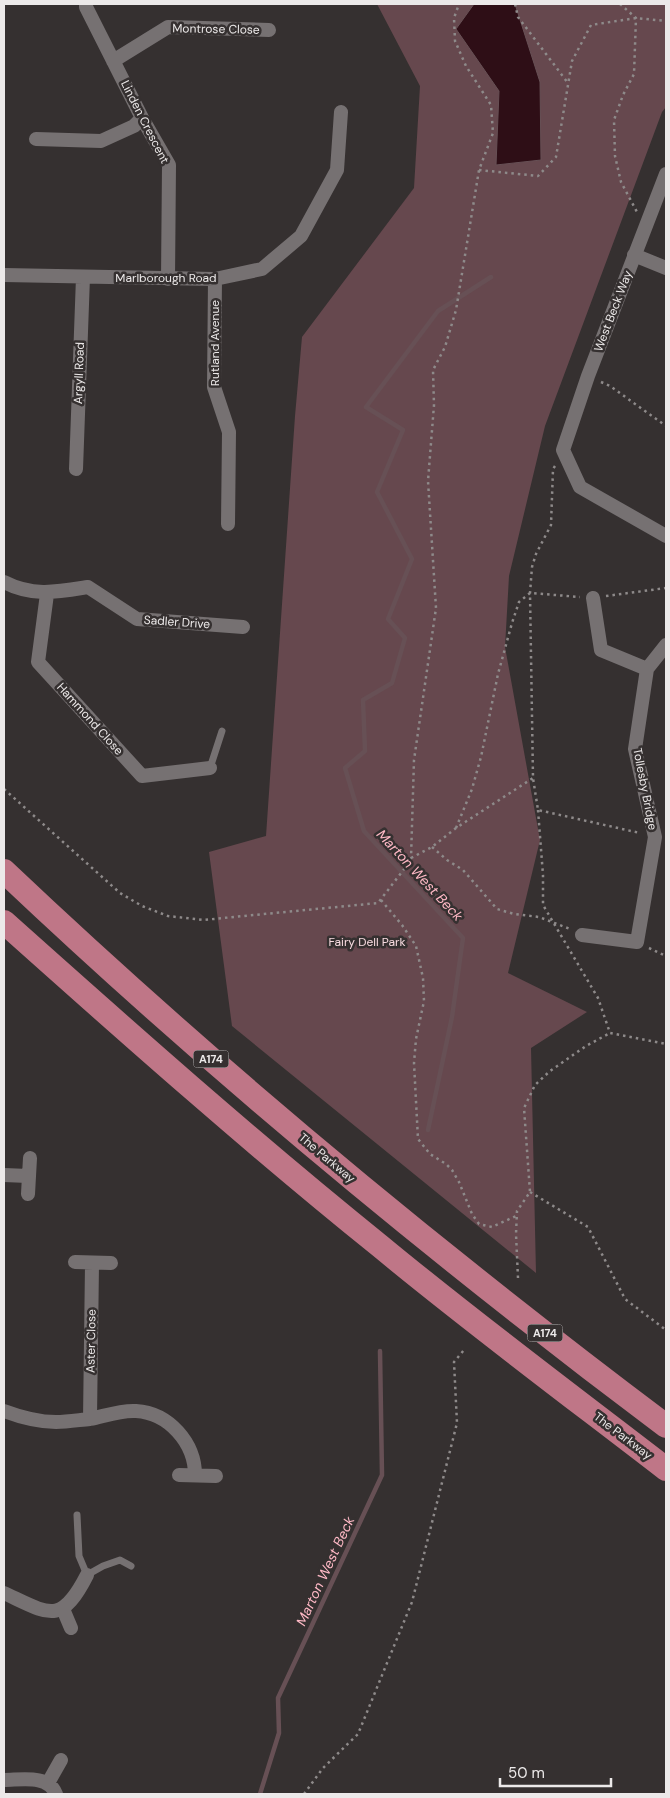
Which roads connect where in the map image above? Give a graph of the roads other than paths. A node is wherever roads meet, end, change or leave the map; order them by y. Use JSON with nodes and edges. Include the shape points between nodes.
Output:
{"nodes":[{"id":1,"x":86,"y":4,"type":"edge"},
{"id":2,"x":268,"y":30,"type":"dead end"},
{"id":3,"x":113,"y":60,"type":"junction"},
{"id":4,"x":341,"y":112,"type":"dead end"},
{"id":5,"x":142,"y":118,"type":"junction"},
{"id":6,"x":36,"y":138,"type":"dead end"},
{"id":7,"x":666,"y":174,"type":"edge"},
{"id":8,"x":634,"y":255,"type":"junction"},
{"id":9,"x":666,"y":268,"type":"edge"},
{"id":10,"x":4,"y":275,"type":"edge"},
{"id":11,"x":83,"y":277,"type":"junction"},
{"id":12,"x":168,"y":279,"type":"junction"},
{"id":13,"x":215,"y":279,"type":"junction"},
{"id":14,"x":76,"y":469,"type":"dead end"},
{"id":15,"x":228,"y":524,"type":"dead end"},
{"id":16,"x":666,"y":536,"type":"edge"},
{"id":17,"x":4,"y":582,"type":"edge"},
{"id":18,"x":47,"y":594,"type":"junction"},
{"id":19,"x":593,"y":598,"type":"dead end"},
{"id":20,"x":243,"y":627,"type":"dead end"},
{"id":21,"x":666,"y":645,"type":"edge"},
{"id":22,"x":647,"y":670,"type":"junction"},
{"id":23,"x":222,"y":731,"type":"dead end"},
{"id":24,"x":210,"y":768,"type":"joint"},
{"id":25,"x":4,"y":871,"type":"edge"},
{"id":26,"x":4,"y":922,"type":"edge"},
{"id":27,"x":582,"y":935,"type":"road end"},
{"id":28,"x":30,"y":1158,"type":"dead end"},
{"id":29,"x":4,"y":1175,"type":"edge"},
{"id":30,"x":28,"y":1176,"type":"junction"},
{"id":31,"x":28,"y":1194,"type":"dead end"},
{"id":32,"x":75,"y":1262,"type":"dead end"},
{"id":33,"x":92,"y":1264,"type":"junction"},
{"id":34,"x":111,"y":1264,"type":"dead end"},
{"id":35,"x":4,"y":1411,"type":"edge"},
{"id":36,"x":90,"y":1419,"type":"junction"},
{"id":37,"x":666,"y":1426,"type":"edge"},
{"id":38,"x":666,"y":1469,"type":"edge"},
{"id":39,"x":179,"y":1475,"type":"dead end"},
{"id":40,"x":195,"y":1475,"type":"junction"},
{"id":41,"x":216,"y":1476,"type":"dead end"},
{"id":42,"x":77,"y":1515,"type":"dead end"},
{"id":43,"x":131,"y":1566,"type":"dead end"},
{"id":44,"x":87,"y":1575,"type":"junction"},
{"id":45,"x":4,"y":1593,"type":"edge"},
{"id":46,"x":63,"y":1609,"type":"junction"},
{"id":47,"x":71,"y":1628,"type":"dead end"},
{"id":48,"x":61,"y":1760,"type":"dead end"},
{"id":49,"x":4,"y":1780,"type":"edge"},
{"id":50,"x":52,"y":1789,"type":"edge"}],
"edges":[{"from":1,"to":3,"type":"street","name":"Linden Crescent"},
{"from":2,"to":3,"type":"street","name":"Montrose Close","via":[[168,28]]},
{"from":3,"to":5,"type":"street","name":"Linden Crescent"},
{"from":4,"to":13,"type":"street","name":"Marlborough Road","via":[[337,170],[301,236],[262,269]]},
{"from":5,"to":6,"type":"street","via":[[134,126],[101,141]]},
{"from":5,"to":12,"type":"street","name":"Linden Crescent","via":[[168,165]]},
{"from":7,"to":8,"type":"street","name":"West Beck Way"},
{"from":8,"to":9,"type":"street"},
{"from":8,"to":16,"type":"street","name":"West Beck Way","via":[[563,450],[580,487]]},
{"from":10,"to":11,"type":"street","name":"Marlborough Road"},
{"from":11,"to":12,"type":"street","name":"Marlborough Road"},
{"from":11,"to":14,"type":"street","name":"Argyll Road"},
{"from":12,"to":13,"type":"street","name":"Marlborough Road"},
{"from":13,"to":15,"type":"street","name":"Rutland Avenue","via":[[214,387],[229,432]]},
{"from":17,"to":18,"type":"street","name":"Sadler Drive","via":[[17,589]]},
{"from":18,"to":20,"type":"street","name":"Sadler Drive","via":[[88,587],[138,619]]},
{"from":18,"to":24,"type":"street","name":"Hammond Close","via":[[38,662],[142,776]]},
{"from":19,"to":22,"type":"street","via":[[601,650]]},
{"from":21,"to":22,"type":"street","name":"Tollesby Bridge"},
{"from":22,"to":27,"type":"street","name":"Tollesby Bridge","via":[[635,749],[655,837],[637,942]]},
{"from":23,"to":24,"type":"lane"},
{"from":25,"to":37,"type":"highway","name":"The Parkway","number":"A174","via":[[140,997],[280,1118],[432,1245]]},
{"from":26,"to":38,"type":"highway","name":"The Parkway","number":"A174","via":[[247,1136],[380,1246]]},
{"from":28,"to":30,"type":"street"},
{"from":29,"to":30,"type":"street"},
{"from":30,"to":31,"type":"street"},
{"from":32,"to":33,"type":"street"},
{"from":33,"to":34,"type":"street"},
{"from":33,"to":36,"type":"street","name":"Aster Close"},
{"from":35,"to":36,"type":"street","via":[[23,1418],[54,1422]]},
{"from":36,"to":40,"type":"street","via":[[136,1411],[164,1421],[185,1439],[195,1463]]},
{"from":39,"to":40,"type":"street"},
{"from":40,"to":41,"type":"street"},
{"from":42,"to":44,"type":"lane","via":[[79,1556]]},
{"from":43,"to":44,"type":"lane","via":[[120,1560]]},
{"from":44,"to":46,"type":"street","via":[[77,1594]]},
{"from":45,"to":46,"type":"street","via":[[40,1610]]},
{"from":46,"to":47,"type":"street"},
{"from":48,"to":50,"type":"street"},
{"from":49,"to":50,"type":"street","via":[[40,1780]]}]}
